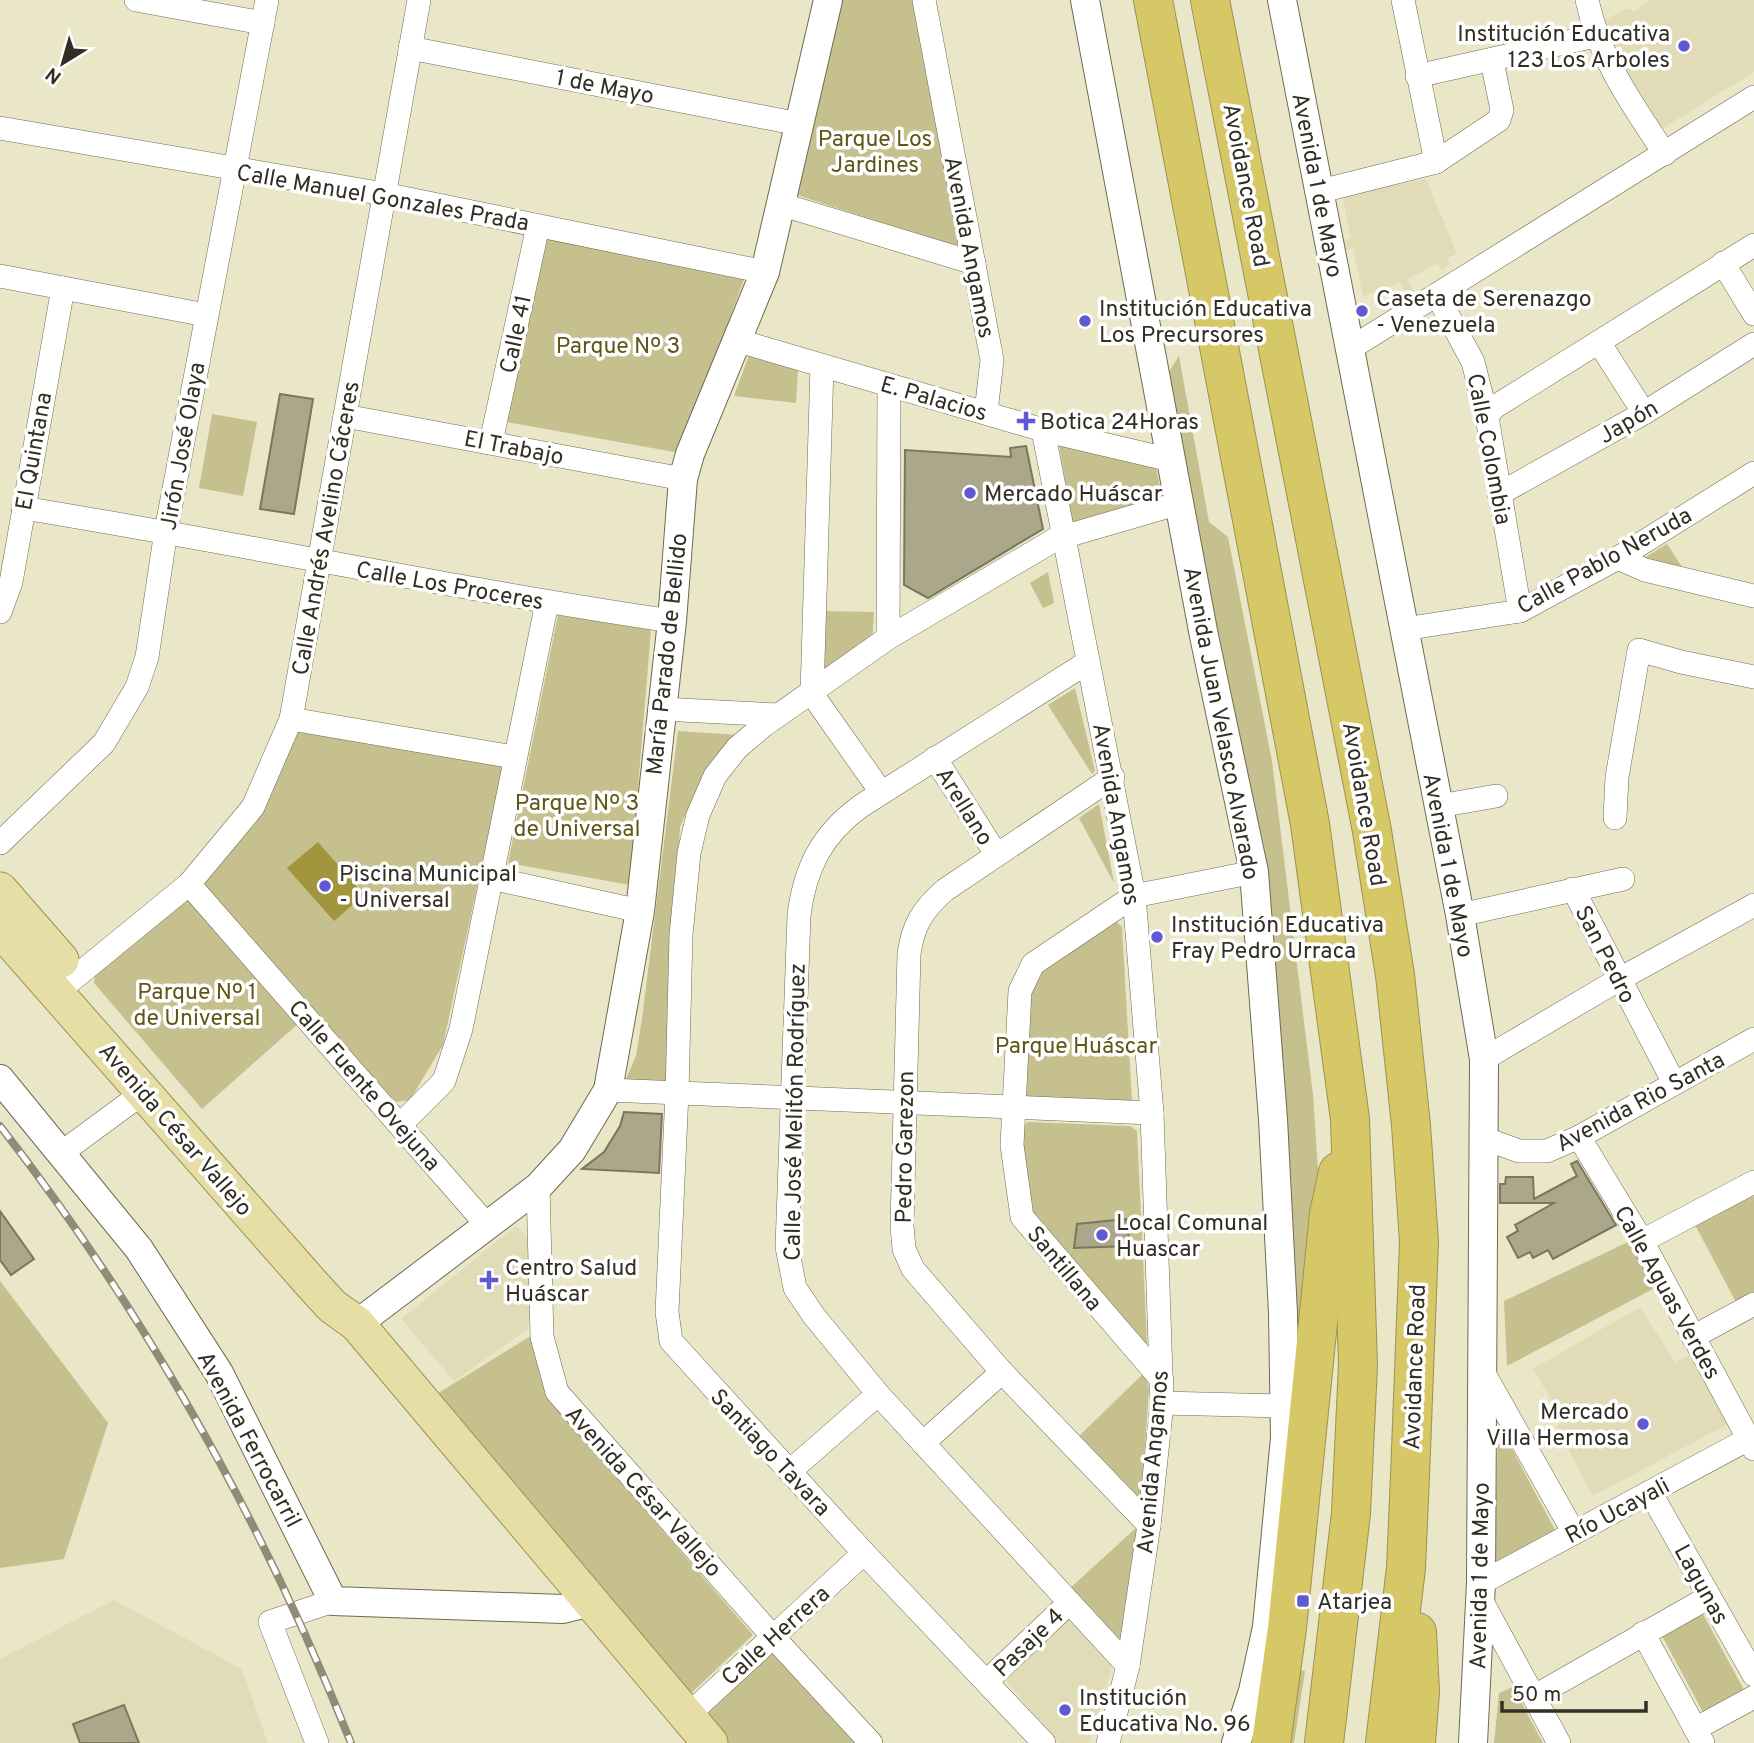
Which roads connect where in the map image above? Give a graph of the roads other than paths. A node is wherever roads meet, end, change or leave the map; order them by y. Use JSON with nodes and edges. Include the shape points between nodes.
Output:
{"nodes":[{"id":1,"x":136,"y":0,"type":"edge"},
{"id":2,"x":419,"y":0,"type":"edge"},
{"id":3,"x":828,"y":0,"type":"edge"},
{"id":4,"x":924,"y":0,"type":"edge"},
{"id":5,"x":1085,"y":0,"type":"edge"},
{"id":6,"x":1153,"y":0,"type":"edge"},
{"id":7,"x":1210,"y":0,"type":"edge"},
{"id":8,"x":1282,"y":0,"type":"edge"},
{"id":9,"x":1403,"y":0,"type":"edge"},
{"id":10,"x":1587,"y":0,"type":"edge"},
{"id":11,"x":265,"y":11,"type":"edge"},
{"id":12,"x":1595,"y":36,"type":"junction"},
{"id":13,"x":410,"y":48,"type":"junction"},
{"id":14,"x":1492,"y":61,"type":"junction"},
{"id":15,"x":1417,"y":76,"type":"junction"},
{"id":16,"x":1754,"y":97,"type":"edge"},
{"id":17,"x":799,"y":124,"type":"junction"},
{"id":18,"x":0,"y":128,"type":"edge"},
{"id":19,"x":1665,"y":154,"type":"junction"},
{"id":20,"x":1436,"y":162,"type":"junction"},
{"id":21,"x":233,"y":170,"type":"junction"},
{"id":22,"x":1317,"y":192,"type":"junction"},
{"id":23,"x":384,"y":194,"type":"junction"},
{"id":24,"x":780,"y":204,"type":"junction"},
{"id":25,"x":538,"y":226,"type":"junction"},
{"id":26,"x":1754,"y":245,"type":"edge"},
{"id":27,"x":974,"y":263,"type":"junction"},
{"id":28,"x":1723,"y":263,"type":"junction"},
{"id":29,"x":765,"y":272,"type":"junction"},
{"id":30,"x":0,"y":276,"type":"edge"},
{"id":31,"x":63,"y":288,"type":"junction"},
{"id":32,"x":1437,"y":295,"type":"junction"},
{"id":33,"x":206,"y":314,"type":"junction"},
{"id":34,"x":1754,"y":314,"type":"edge"},
{"id":35,"x":739,"y":341,"type":"junction"},
{"id":36,"x":1600,"y":344,"type":"junction"},
{"id":37,"x":1754,"y":344,"type":"edge"},
{"id":38,"x":1351,"y":348,"type":"junction"},
{"id":39,"x":822,"y":366,"type":"junction"},
{"id":40,"x":889,"y":385,"type":"junction"},
{"id":41,"x":986,"y":412,"type":"junction"},
{"id":42,"x":1644,"y":413,"type":"junction"},
{"id":43,"x":345,"y":416,"type":"junction"},
{"id":44,"x":1487,"y":417,"type":"junction"},
{"id":45,"x":1043,"y":430,"type":"junction"},
{"id":46,"x":491,"y":442,"type":"junction"},
{"id":47,"x":1171,"y":460,"type":"junction"},
{"id":48,"x":1754,"y":473,"type":"edge"},
{"id":49,"x":683,"y":480,"type":"junction"},
{"id":50,"x":1499,"y":494,"type":"junction"},
{"id":51,"x":1180,"y":503,"type":"junction"},
{"id":52,"x":23,"y":508,"type":"junction"},
{"id":53,"x":166,"y":531,"type":"junction"},
{"id":54,"x":1063,"y":537,"type":"junction"},
{"id":55,"x":1618,"y":558,"type":"junction"},
{"id":56,"x":319,"y":561,"type":"junction"},
{"id":57,"x":1754,"y":596,"type":"edge"},
{"id":58,"x":547,"y":603,"type":"junction"},
{"id":59,"x":1520,"y":611,"type":"junction"},
{"id":60,"x":0,"y":612,"type":"edge"},
{"id":61,"x":672,"y":621,"type":"junction"},
{"id":62,"x":1404,"y":629,"type":"junction"},
{"id":63,"x":888,"y":638,"type":"junction"},
{"id":64,"x":1088,"y":662,"type":"junction"},
{"id":65,"x":1754,"y":677,"type":"edge"},
{"id":66,"x":812,"y":694,"type":"junction"},
{"id":67,"x":662,"y":709,"type":"junction"},
{"id":68,"x":778,"y":715,"type":"junction"},
{"id":69,"x":292,"y":719,"type":"junction"},
{"id":70,"x":514,"y":757,"type":"junction"},
{"id":71,"x":935,"y":758,"type":"junction"},
{"id":72,"x":1113,"y":777,"type":"junction"},
{"id":73,"x":881,"y":792,"type":"junction"},
{"id":74,"x":1496,"y":796,"type":"dead end"},
{"id":75,"x":1438,"y":806,"type":"junction"},
{"id":76,"x":1615,"y":818,"type":"dead end"},
{"id":77,"x":0,"y":843,"type":"edge"},
{"id":78,"x":996,"y":854,"type":"junction"},
{"id":79,"x":1254,"y":872,"type":"junction"},
{"id":80,"x":491,"y":878,"type":"junction"},
{"id":81,"x":1623,"y":879,"type":"dead end"},
{"id":82,"x":189,"y":884,"type":"junction"},
{"id":83,"x":1573,"y":889,"type":"junction"},
{"id":84,"x":0,"y":890,"type":"edge"},
{"id":85,"x":1133,"y":896,"type":"junction"},
{"id":86,"x":1754,"y":905,"type":"edge"},
{"id":87,"x":640,"y":911,"type":"junction"},
{"id":88,"x":1460,"y":915,"type":"junction"},
{"id":89,"x":0,"y":929,"type":"edge"},
{"id":90,"x":1618,"y":980,"type":"junction"},
{"id":91,"x":66,"y":985,"type":"junction"},
{"id":92,"x":1754,"y":1039,"type":"edge"},
{"id":93,"x":1484,"y":1059,"type":"junction"},
{"id":94,"x":0,"y":1079,"type":"edge"},
{"id":95,"x":1674,"y":1083,"type":"junction"},
{"id":96,"x":608,"y":1090,"type":"junction"},
{"id":97,"x":144,"y":1092,"type":"junction"},
{"id":98,"x":677,"y":1093,"type":"junction"},
{"id":99,"x":791,"y":1100,"type":"junction"},
{"id":100,"x":903,"y":1103,"type":"junction"},
{"id":101,"x":1015,"y":1107,"type":"junction"},
{"id":102,"x":1152,"y":1113,"type":"junction"},
{"id":103,"x":1350,"y":1119,"type":"junction"},
{"id":104,"x":400,"y":1125,"type":"junction"},
{"id":105,"x":1579,"y":1137,"type":"junction"},
{"id":106,"x":1483,"y":1138,"type":"junction"},
{"id":107,"x":60,"y":1154,"type":"junction"},
{"id":108,"x":1754,"y":1182,"type":"edge"},
{"id":109,"x":538,"y":1187,"type":"junction"},
{"id":110,"x":486,"y":1224,"type":"junction"},
{"id":111,"x":1642,"y":1241,"type":"junction"},
{"id":112,"x":1754,"y":1304,"type":"edge"},
{"id":113,"x":357,"y":1324,"type":"junction"},
{"id":114,"x":1693,"y":1337,"type":"junction"},
{"id":115,"x":1482,"y":1370,"type":"junction"},
{"id":116,"x":1002,"y":1372,"type":"junction"},
{"id":117,"x":1162,"y":1391,"type":"junction"},
{"id":118,"x":878,"y":1394,"type":"junction"},
{"id":119,"x":1284,"y":1406,"type":"junction"},
{"id":120,"x":1752,"y":1442,"type":"edge"},
{"id":121,"x":923,"y":1443,"type":"junction"},
{"id":122,"x":790,"y":1471,"type":"junction"},
{"id":123,"x":1650,"y":1492,"type":"junction"},
{"id":124,"x":1149,"y":1525,"type":"junction"},
{"id":125,"x":1574,"y":1533,"type":"junction"},
{"id":126,"x":864,"y":1553,"type":"junction"},
{"id":127,"x":1406,"y":1568,"type":"junction"},
{"id":128,"x":1480,"y":1591,"type":"junction"},
{"id":129,"x":1709,"y":1597,"type":"junction"},
{"id":130,"x":333,"y":1601,"type":"junction"},
{"id":131,"x":591,"y":1602,"type":"junction"},
{"id":132,"x":1069,"y":1603,"type":"junction"},
{"id":133,"x":1643,"y":1633,"type":"junction"},
{"id":134,"x":774,"y":1638,"type":"junction"},
{"id":135,"x":1128,"y":1666,"type":"junction"},
{"id":136,"x":1754,"y":1675,"type":"edge"},
{"id":137,"x":987,"y":1681,"type":"junction"},
{"id":138,"x":1535,"y":1696,"type":"junction"},
{"id":139,"x":1754,"y":1697,"type":"edge"},
{"id":140,"x":686,"y":1717,"type":"junction"},
{"id":141,"x":1699,"y":1736,"type":"edge"},
{"id":142,"x":317,"y":1743,"type":"edge"},
{"id":143,"x":710,"y":1743,"type":"edge"},
{"id":144,"x":871,"y":1743,"type":"edge"},
{"id":145,"x":1044,"y":1743,"type":"edge"},
{"id":146,"x":1108,"y":1743,"type":"edge"},
{"id":147,"x":1236,"y":1743,"type":"edge"},
{"id":148,"x":1271,"y":1743,"type":"edge"},
{"id":149,"x":1324,"y":1743,"type":"edge"},
{"id":150,"x":1385,"y":1743,"type":"edge"},
{"id":151,"x":1416,"y":1743,"type":"edge"},
{"id":152,"x":1473,"y":1743,"type":"edge"},
{"id":153,"x":1559,"y":1743,"type":"edge"}],
"edges":[{"from":1,"to":11,"type":"street"},
{"from":2,"to":13,"type":"street","name":"Calle Andrés Avelino Cáceres"},
{"from":3,"to":17,"type":"street","name":"María Parado de Bellido"},
{"from":4,"to":27,"type":"street","name":"Avenida Angamos"},
{"from":5,"to":47,"type":"street","name":"Avenida Juan Velasco Alvarado"},
{"from":6,"to":103,"type":"highway","via":[[1310,824]]},
{"from":7,"to":127,"type":"highway","name":"Avoidance Road","via":[[1372,831],[1395,975],[1419,1242]]},
{"from":8,"to":22,"type":"street","name":"Avenida 1 de Mayo"},
{"from":9,"to":15,"type":"street"},
{"from":10,"to":12,"type":"street"},
{"from":11,"to":21,"type":"street","name":"Jirón José Olaya"},
{"from":12,"to":14,"type":"street"},
{"from":12,"to":19,"type":"street","via":[[1622,89]]},
{"from":13,"to":17,"type":"street","name":"1 de Mayo"},
{"from":13,"to":23,"type":"street","name":"Calle Andrés Avelino Cáceres"},
{"from":14,"to":15,"type":"street"},
{"from":14,"to":20,"type":"street","via":[[1502,110],[1499,120]]},
{"from":15,"to":20,"type":"street"},
{"from":16,"to":19,"type":"street"},
{"from":17,"to":24,"type":"street","name":"María Parado de Bellido"},
{"from":18,"to":21,"type":"street","name":"Calle Manuel Gonzales Prada"},
{"from":19,"to":32,"type":"street"},
{"from":20,"to":22,"type":"street"},
{"from":21,"to":23,"type":"street","name":"Calle Manuel Gonzales Prada"},
{"from":21,"to":33,"type":"street","name":"Jirón José Olaya"},
{"from":22,"to":38,"type":"street","name":"Avenida 1 de Mayo"},
{"from":23,"to":25,"type":"street","name":"Calle Manuel Gonzales Prada"},
{"from":23,"to":43,"type":"street","name":"Calle Andrés Avelino Cáceres"},
{"from":24,"to":27,"type":"street"},
{"from":24,"to":29,"type":"street","name":"María Parado de Bellido"},
{"from":25,"to":29,"type":"street","name":"Calle Manuel Gonzales Prada"},
{"from":25,"to":46,"type":"street","name":"Calle 41"},
{"from":26,"to":28,"type":"street"},
{"from":27,"to":41,"type":"street","name":"Avenida Angamos","via":[[992,360]]},
{"from":28,"to":34,"type":"street"},
{"from":28,"to":36,"type":"street"},
{"from":29,"to":35,"type":"street","name":"María Parado de Bellido"},
{"from":30,"to":31,"type":"street"},
{"from":31,"to":33,"type":"street"},
{"from":31,"to":52,"type":"street","name":"El Quintana"},
{"from":32,"to":38,"type":"street"},
{"from":32,"to":44,"type":"street","name":"Calle Colombia","via":[[1473,362]]},
{"from":33,"to":53,"type":"street","name":"Jirón José Olaya"},
{"from":35,"to":39,"type":"street","name":"E. Palacios"},
{"from":35,"to":49,"type":"street","name":"María Parado de Bellido"},
{"from":36,"to":42,"type":"street"},
{"from":36,"to":44,"type":"street","via":[[1493,408]]},
{"from":37,"to":42,"type":"street","name":"Japón"},
{"from":38,"to":62,"type":"street","name":"Avenida 1 de Mayo"},
{"from":39,"to":40,"type":"street","name":"E. Palacios"},
{"from":39,"to":66,"type":"street"},
{"from":40,"to":41,"type":"street","name":"E. Palacios"},
{"from":40,"to":63,"type":"street"},
{"from":41,"to":45,"type":"street","name":"E. Palacios"},
{"from":42,"to":50,"type":"street","name":"Japón"},
{"from":43,"to":46,"type":"street","name":"El Trabajo"},
{"from":43,"to":56,"type":"street","name":"Calle Andrés Avelino Cáceres"},
{"from":44,"to":50,"type":"street","name":"Calle Colombia"},
{"from":45,"to":47,"type":"street","name":"E. Palacios"},
{"from":45,"to":54,"type":"street","name":"Avenida Angamos"},
{"from":46,"to":49,"type":"street","name":"El Trabajo"},
{"from":47,"to":51,"type":"street","name":"Avenida Juan Velasco Alvarado"},
{"from":48,"to":55,"type":"street","name":"Calle Pablo Neruda"},
{"from":49,"to":61,"type":"street","name":"María Parado de Bellido"},
{"from":50,"to":59,"type":"street","name":"Calle Colombia"},
{"from":51,"to":54,"type":"street","name":"Santiago Tavara"},
{"from":51,"to":79,"type":"street","name":"Avenida Juan Velasco Alvarado"},
{"from":52,"to":53,"type":"street","name":"Calle Los Proceres"},
{"from":52,"to":60,"type":"street","name":"El Quintana","via":[[11,582]]},
{"from":53,"to":56,"type":"street","name":"Calle Los Proceres"},
{"from":53,"to":77,"type":"street","name":"Jirón José Olaya","via":[[147,657],[122,717],[82,767]]},
{"from":54,"to":63,"type":"street","name":"Santiago Tavara"},
{"from":54,"to":64,"type":"street","name":"Avenida Angamos"},
{"from":55,"to":57,"type":"street","via":[[1645,570]]},
{"from":55,"to":59,"type":"street","name":"Calle Pablo Neruda"},
{"from":56,"to":58,"type":"street","name":"Calle Los Proceres"},
{"from":56,"to":69,"type":"street","name":"Calle Andrés Avelino Cáceres"},
{"from":58,"to":61,"type":"street","name":"Calle Los Proceres"},
{"from":58,"to":70,"type":"street"},
{"from":59,"to":62,"type":"street","name":"Calle Pablo Neruda"},
{"from":61,"to":67,"type":"street","name":"María Parado de Bellido"},
{"from":62,"to":75,"type":"street","name":"Avenida 1 de Mayo"},
{"from":63,"to":66,"type":"street","name":"Santiago Tavara"},
{"from":64,"to":71,"type":"street","name":"Calle José Melitón Rodríguez"},
{"from":64,"to":72,"type":"street","name":"Avenida Angamos"},
{"from":65,"to":76,"type":"street","via":[[1639,650],[1617,777]]},
{"from":66,"to":68,"type":"street","name":"Santiago Tavara"},
{"from":66,"to":73,"type":"street"},
{"from":67,"to":68,"type":"street"},
{"from":67,"to":87,"type":"street","name":"María Parado de Bellido"},
{"from":68,"to":98,"type":"street","name":"Santiago Tavara","via":[[725,762],[698,815],[689,853],[681,935]]},
{"from":69,"to":70,"type":"street"},
{"from":69,"to":82,"type":"street","name":"Calle Andrés Avelino Cáceres","via":[[253,807]]},
{"from":70,"to":80,"type":"street"},
{"from":71,"to":73,"type":"street","name":"Calle José Melitón Rodríguez"},
{"from":71,"to":78,"type":"street","name":"Arellano"},
{"from":72,"to":78,"type":"street","name":"Pedro Garezon"},
{"from":72,"to":85,"type":"street","name":"Avenida Angamos"},
{"from":73,"to":99,"type":"street","name":"Calle José Melitón Rodríguez","via":[[833,829],[806,875],[799,915]]},
{"from":74,"to":75,"type":"street"},
{"from":75,"to":88,"type":"street","name":"Avenida 1 de Mayo"},
{"from":78,"to":100,"type":"street","name":"Pedro Garezon","via":[[934,900],[914,927]]},
{"from":79,"to":85,"type":"street","name":"Santillana"},
{"from":79,"to":119,"type":"street","name":"Avenida Juan Velasco Alvarado","via":[[1273,1119]]},
{"from":80,"to":87,"type":"street"},
{"from":80,"to":104,"type":"street","via":[[461,1029],[444,1081]]},
{"from":81,"to":83,"type":"street"},
{"from":82,"to":91,"type":"street","name":"Calle Andrés Avelino Cáceres"},
{"from":82,"to":104,"type":"street","name":"Calle Fuente Ovejuna"},
{"from":83,"to":88,"type":"street","name":"San Pedro"},
{"from":83,"to":90,"type":"street","name":"San Pedro"},
{"from":84,"to":91,"type":"main road","name":"Avenida César Vallejo"},
{"from":85,"to":101,"type":"street","name":"Santillana","via":[[1042,957],[1027,974],[1020,991]]},
{"from":85,"to":102,"type":"street","name":"Avenida Angamos"},
{"from":86,"to":90,"type":"street"},
{"from":87,"to":96,"type":"street","name":"María Parado de Bellido"},
{"from":88,"to":93,"type":"street","name":"Avenida 1 de Mayo"},
{"from":89,"to":91,"type":"main road","name":"Avenida César Vallejo"},
{"from":90,"to":93,"type":"street"},
{"from":90,"to":95,"type":"street","name":"San Pedro"},
{"from":91,"to":97,"type":"main road","name":"Avenida César Vallejo"},
{"from":91,"to":113,"type":"main road","name":"Avenida César Vallejo","via":[[329,1269],[346,1292]]},
{"from":92,"to":95,"type":"street","name":"Avenida Rio Santa"},
{"from":93,"to":106,"type":"street","name":"Avenida 1 de Mayo"},
{"from":94,"to":107,"type":"street","name":"Avenida Ferrocarril"},
{"from":95,"to":105,"type":"street","name":"Avenida Rio Santa"},
{"from":96,"to":98,"type":"street"},
{"from":96,"to":109,"type":"street","name":"María Parado de Bellido","via":[[572,1150]]},
{"from":97,"to":107,"type":"street"},
{"from":97,"to":113,"type":"main road","name":"Avenida César Vallejo","via":[[332,1306]]},
{"from":98,"to":99,"type":"street"},
{"from":98,"to":122,"type":"street","name":"Santiago Tavara","via":[[667,1312],[671,1341]]},
{"from":99,"to":100,"type":"street"},
{"from":99,"to":118,"type":"street","name":"Calle José Melitón Rodríguez","via":[[787,1248],[791,1275],[803,1303]]},
{"from":100,"to":101,"type":"street"},
{"from":100,"to":116,"type":"street","name":"Pedro Garezon","via":[[904,1249],[913,1269]]},
{"from":101,"to":102,"type":"street"},
{"from":101,"to":117,"type":"street","name":"Santillana","via":[[1012,1145],[1021,1217]]},
{"from":102,"to":117,"type":"street","name":"Avenida Angamos"},
{"from":103,"to":148,"type":"highway","via":[[1329,1214]]},
{"from":103,"to":149,"type":"highway","via":[[1358,1365],[1351,1513]]},
{"from":104,"to":110,"type":"street","name":"Calle Fuente Ovejuna"},
{"from":105,"to":106,"type":"street","name":"Avenida Rio Santa","via":[[1533,1153]]},
{"from":105,"to":111,"type":"street","name":"Calle Aguas Verdes"},
{"from":106,"to":115,"type":"street","name":"Avenida 1 de Mayo"},
{"from":107,"to":130,"type":"street","name":"Avenida Ferrocarril","via":[[139,1249],[219,1373]]},
{"from":108,"to":111,"type":"street"},
{"from":109,"to":110,"type":"street","name":"María Parado de Bellido"},
{"from":109,"to":134,"type":"street","name":"Avenida César Vallejo","via":[[542,1337],[557,1392]]},
{"from":110,"to":113,"type":"street","name":"María Parado de Bellido"},
{"from":111,"to":114,"type":"street","name":"Calle Aguas Verdes"},
{"from":112,"to":114,"type":"street"},
{"from":113,"to":131,"type":"main road","name":"Avenida César Vallejo"},
{"from":114,"to":120,"type":"street","name":"Calle Aguas Verdes"},
{"from":115,"to":125,"type":"street"},
{"from":115,"to":128,"type":"street","name":"Avenida 1 de Mayo"},
{"from":116,"to":121,"type":"street"},
{"from":116,"to":124,"type":"street","name":"Pedro Garezon"},
{"from":117,"to":119,"type":"street"},
{"from":117,"to":124,"type":"street","name":"Avenida Angamos"},
{"from":118,"to":121,"type":"street","name":"Calle José Melitón Rodríguez"},
{"from":118,"to":122,"type":"street"},
{"from":119,"to":147,"type":"street","name":"Avenida Juan Velasco Alvarado","via":[[1267,1627],[1254,1691]]},
{"from":120,"to":123,"type":"street","name":"Río Ucayali"},
{"from":121,"to":132,"type":"street","name":"Calle José Melitón Rodríguez"},
{"from":122,"to":126,"type":"street","name":"Santiago Tavara"},
{"from":123,"to":125,"type":"street","name":"Río Ucayali"},
{"from":123,"to":129,"type":"street","name":"Lagunas"},
{"from":124,"to":135,"type":"street","name":"Avenida Angamos"},
{"from":125,"to":128,"type":"street","name":"Río Ucayali"},
{"from":126,"to":134,"type":"street","name":"Calle Herrera"},
{"from":126,"to":137,"type":"street","name":"Santiago Tavara"},
{"from":127,"to":150,"type":"highway","name":"Avoidance Road"},
{"from":127,"to":151,"type":"highway","via":[[1420,1662]]},
{"from":128,"to":138,"type":"street"},
{"from":128,"to":152,"type":"street","name":"Avenida 1 de Mayo"},
{"from":129,"to":133,"type":"street"},
{"from":129,"to":136,"type":"street","name":"Lagunas"},
{"from":130,"to":131,"type":"street","via":[[563,1609]]},
{"from":130,"to":142,"type":"street","via":[[270,1622]]},
{"from":131,"to":140,"type":"main road","name":"Avenida César Vallejo"},
{"from":132,"to":135,"type":"street","name":"Calle José Melitón Rodríguez"},
{"from":132,"to":137,"type":"street","name":"Pasaje 4"},
{"from":133,"to":138,"type":"street"},
{"from":133,"to":141,"type":"street"},
{"from":134,"to":140,"type":"street","name":"Calle Herrera"},
{"from":134,"to":144,"type":"street","name":"Avenida César Vallejo"},
{"from":135,"to":146,"type":"street","name":"Avenida Angamos"},
{"from":137,"to":145,"type":"street","name":"Santiago Tavara"},
{"from":138,"to":153,"type":"street"},
{"from":139,"to":141,"type":"street"},
{"from":140,"to":143,"type":"main road","name":"Avenida César Vallejo"}]}
